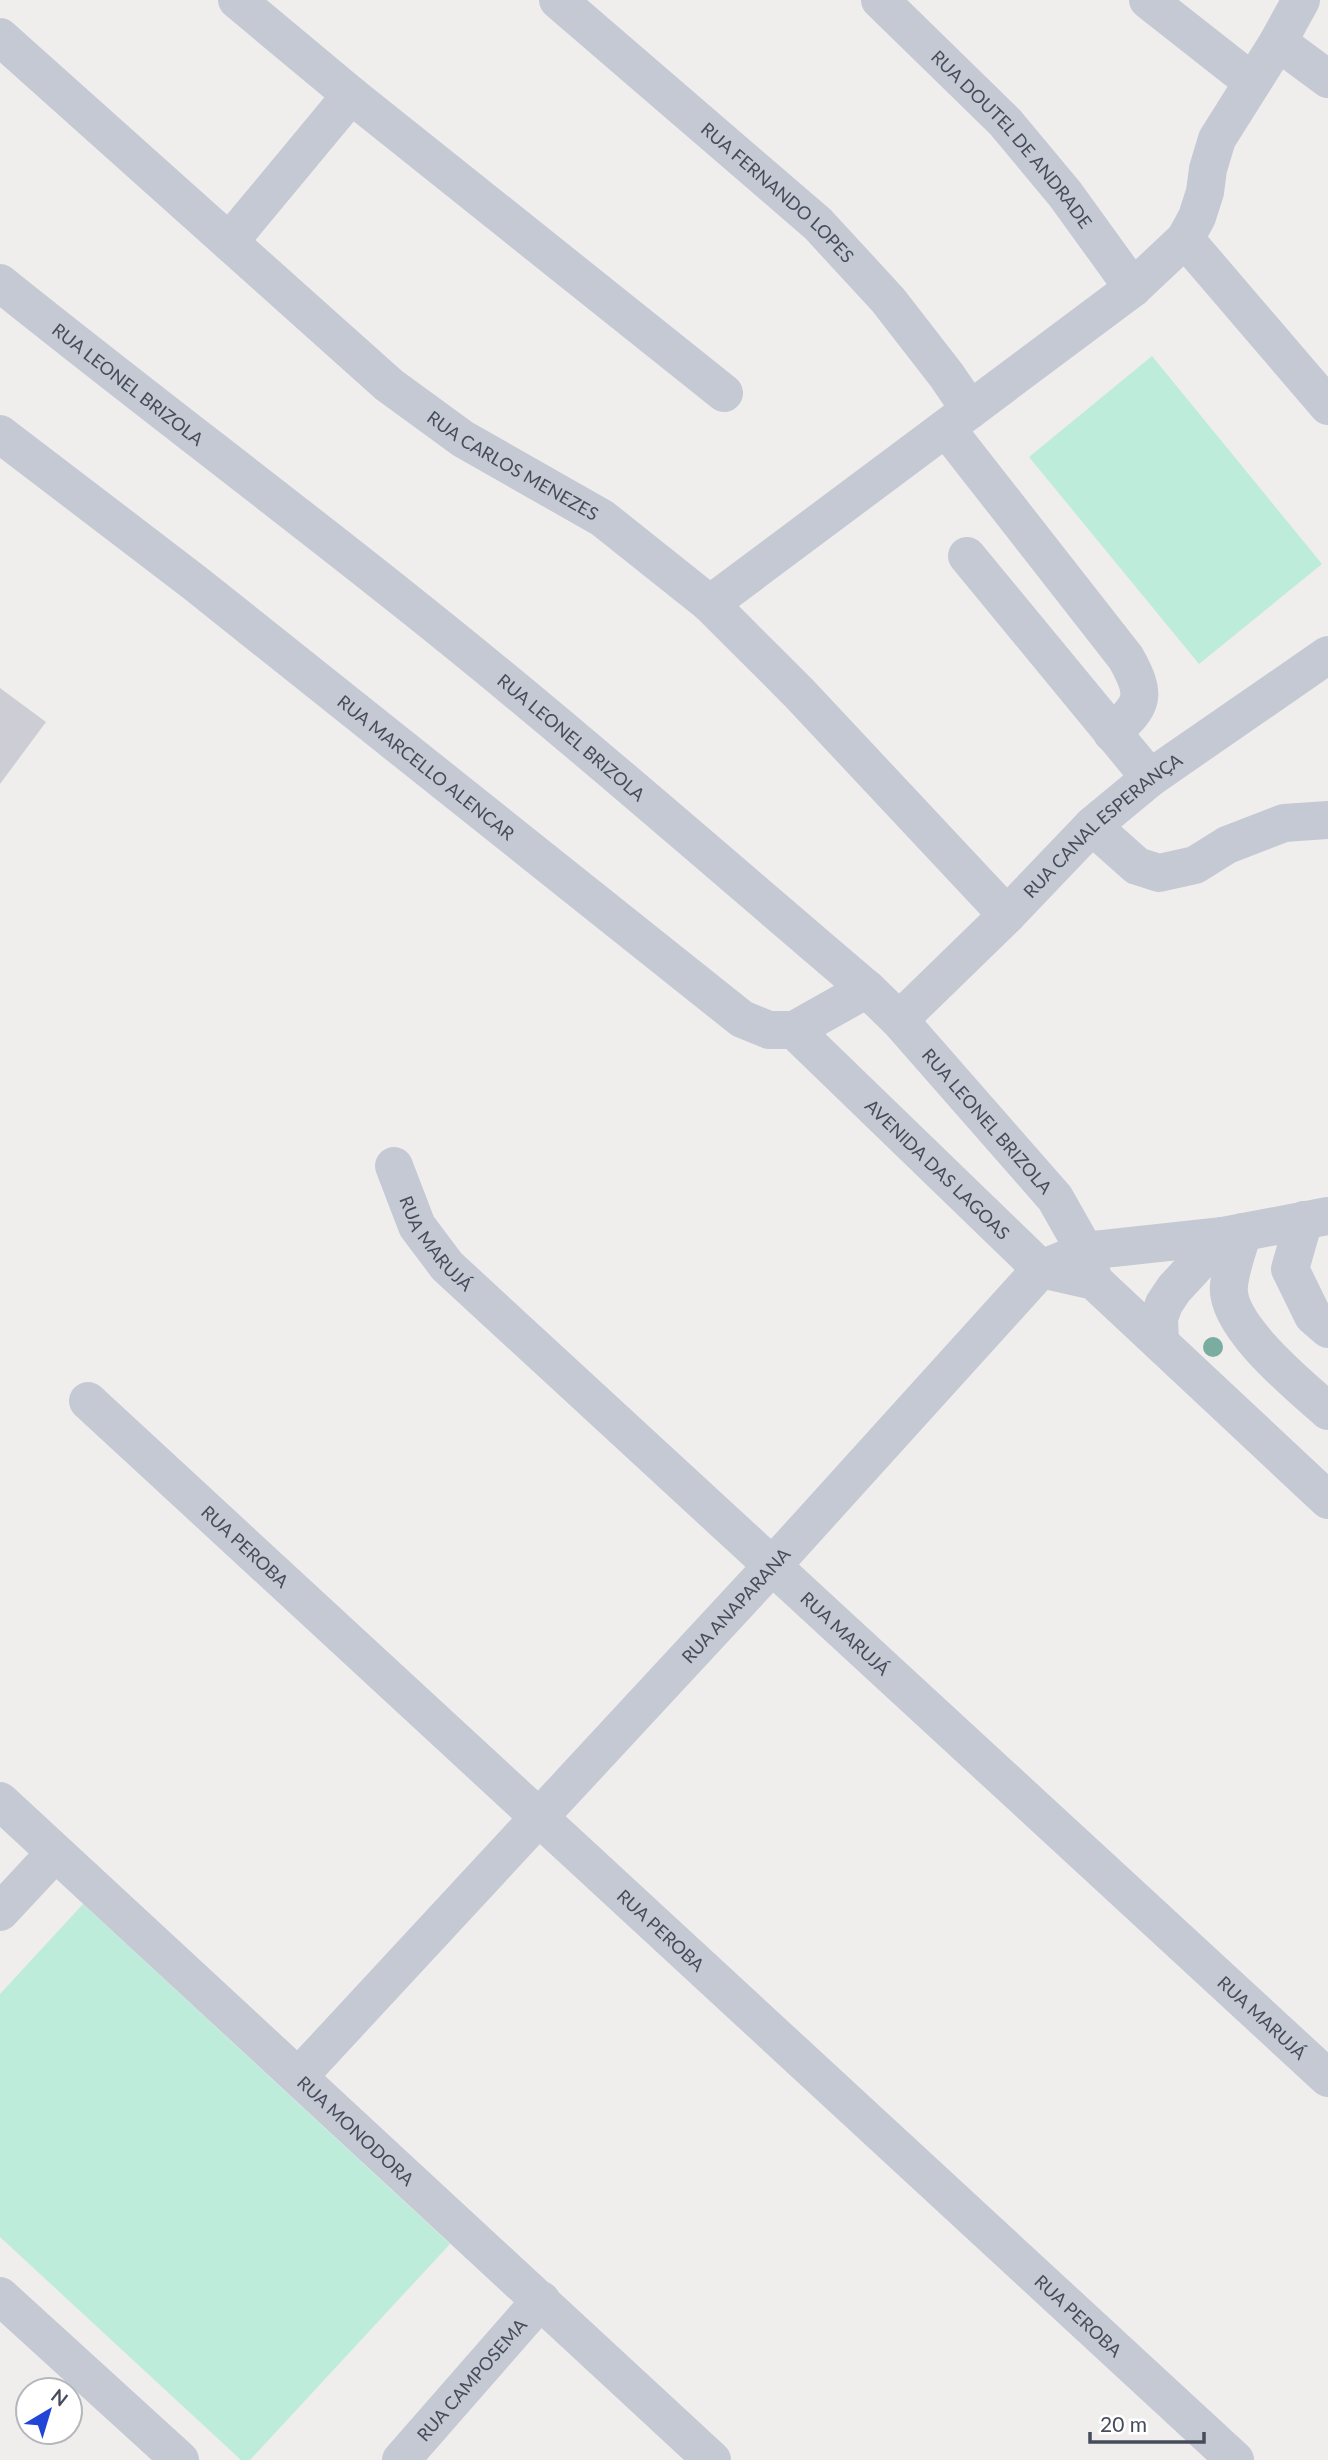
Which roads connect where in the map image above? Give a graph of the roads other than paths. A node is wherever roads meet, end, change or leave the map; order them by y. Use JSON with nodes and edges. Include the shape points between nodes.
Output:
{"nodes":[{"id":1,"x":237,"y":0,"type":"edge"},
{"id":2,"x":558,"y":0,"type":"edge"},
{"id":3,"x":880,"y":0,"type":"edge"},
{"id":4,"x":1148,"y":0,"type":"edge"},
{"id":5,"x":1301,"y":0,"type":"edge"},
{"id":6,"x":0,"y":37,"type":"edge"},
{"id":7,"x":1278,"y":42,"type":"junction"},
{"id":8,"x":1328,"y":79,"type":"edge"},
{"id":9,"x":1251,"y":82,"type":"junction"},
{"id":10,"x":351,"y":95,"type":"junction"},
{"id":11,"x":1185,"y":239,"type":"junction"},
{"id":12,"x":229,"y":242,"type":"junction"},
{"id":13,"x":0,"y":283,"type":"edge"},
{"id":14,"x":1133,"y":288,"type":"junction"},
{"id":15,"x":1321,"y":383,"type":"edge"},
{"id":16,"x":724,"y":393,"type":"dead end"},
{"id":17,"x":958,"y":419,"type":"junction"},
{"id":18,"x":0,"y":434,"type":"edge"},
{"id":19,"x":967,"y":556,"type":"dead end"},
{"id":20,"x":710,"y":604,"type":"junction"},
{"id":21,"x":1328,"y":655,"type":"edge"},
{"id":22,"x":1112,"y":733,"type":"junction"},
{"id":23,"x":1150,"y":778,"type":"junction"},
{"id":24,"x":1328,"y":820,"type":"edge"},
{"id":25,"x":1092,"y":826,"type":"junction"},
{"id":26,"x":1007,"y":915,"type":"junction"},
{"id":27,"x":867,"y":989,"type":"junction"},
{"id":28,"x":899,"y":1020,"type":"junction"},
{"id":29,"x":794,"y":1030,"type":"junction"},
{"id":30,"x":394,"y":1166,"type":"dead end"},
{"id":31,"x":1316,"y":1218,"type":"edge"},
{"id":32,"x":1233,"y":1234,"type":"junction"},
{"id":33,"x":1089,"y":1266,"type":"junction"},
{"id":34,"x":1041,"y":1269,"type":"junction"},
{"id":35,"x":1328,"y":1329,"type":"edge"},
{"id":36,"x":1160,"y":1342,"type":"junction"},
{"id":37,"x":88,"y":1401,"type":"dead end"},
{"id":38,"x":1328,"y":1411,"type":"edge"},
{"id":39,"x":1328,"y":1500,"type":"edge"},
{"id":40,"x":773,"y":1565,"type":"junction"},
{"id":41,"x":0,"y":1801,"type":"edge"},
{"id":42,"x":539,"y":1817,"type":"junction"},
{"id":43,"x":55,"y":1853,"type":"junction"},
{"id":44,"x":0,"y":1912,"type":"edge"},
{"id":45,"x":299,"y":2076,"type":"junction"},
{"id":46,"x":1328,"y":2078,"type":"edge"},
{"id":47,"x":0,"y":2295,"type":"edge"},
{"id":48,"x":541,"y":2300,"type":"junction"},
{"id":49,"x":180,"y":2460,"type":"edge"},
{"id":50,"x":401,"y":2460,"type":"edge"},
{"id":51,"x":712,"y":2460,"type":"edge"},
{"id":52,"x":1236,"y":2460,"type":"edge"}],
"edges":[{"from":1,"to":10,"type":"street"},
{"from":2,"to":17,"type":"street","name":"RUA FERNANDO LOPES","via":[[818,224],[888,300],[947,376]]},
{"from":3,"to":14,"type":"street","name":"RUA DOUTEL DE ANDRADE","via":[[1004,122],[1065,194]]},
{"from":4,"to":9,"type":"street"},
{"from":5,"to":7,"type":"street"},
{"from":6,"to":12,"type":"street","name":"RUA CARLOS MENEZES"},
{"from":7,"to":8,"type":"street"},
{"from":7,"to":9,"type":"street"},
{"from":9,"to":11,"type":"street","via":[[1217,139],[1205,192]]},
{"from":10,"to":12,"type":"street"},
{"from":10,"to":16,"type":"street"},
{"from":11,"to":14,"type":"street"},
{"from":11,"to":15,"type":"street"},
{"from":12,"to":20,"type":"street","name":"RUA CARLOS MENEZES","via":[[389,385],[463,439],[602,518]]},
{"from":13,"to":27,"type":"street","name":"RUA LEONEL BRIZOLA","via":[[403,598]]},
{"from":14,"to":17,"type":"street"},
{"from":17,"to":20,"type":"street"},
{"from":17,"to":22,"type":"street","name":"RUA FERNANDO LOPES","via":[[1137,678],[1138,704]]},
{"from":18,"to":29,"type":"street","name":"RUA MARCELLO ALENCAR","via":[[195,583],[742,1019],[769,1030]]},
{"from":19,"to":22,"type":"street"},
{"from":20,"to":26,"type":"street","name":"RUA CARLOS MENEZES"},
{"from":21,"to":23,"type":"street","name":"RUA CANAL ESPERANÇA"},
{"from":22,"to":23,"type":"street"},
{"from":23,"to":25,"type":"street","name":"RUA CANAL ESPERANÇA"},
{"from":24,"to":25,"type":"street","via":[[1284,823],[1227,845],[1195,865],[1159,873],[1137,866]]},
{"from":25,"to":26,"type":"street","name":"RUA CANAL ESPERANÇA"},
{"from":26,"to":28,"type":"street","name":"RUA CANAL ESPERANÇA"},
{"from":27,"to":28,"type":"street","name":"RUA LEONEL BRIZOLA"},
{"from":27,"to":29,"type":"street"},
{"from":28,"to":33,"type":"street","name":"RUA LEONEL BRIZOLA","via":[[1055,1198]]},
{"from":29,"to":34,"type":"street","name":"AVENIDA DAS LAGOAS"},
{"from":30,"to":40,"type":"street","name":"RUA MARUJÁ","via":[[417,1226],[447,1266]]},
{"from":31,"to":32,"type":"street"},
{"from":31,"to":35,"type":"street","via":[[1290,1269],[1313,1316]]},
{"from":32,"to":33,"type":"street"},
{"from":32,"to":36,"type":"street","via":[[1174,1289],[1159,1318]]},
{"from":32,"to":38,"type":"street","via":[[1228,1286],[1240,1319],[1263,1350]]},
{"from":33,"to":34,"type":"street"},
{"from":33,"to":36,"type":"street"},
{"from":34,"to":40,"type":"street","name":"RUA ANAPARANA"},
{"from":36,"to":39,"type":"street"},
{"from":37,"to":42,"type":"street","name":"RUA PEROBA"},
{"from":40,"to":42,"type":"street","name":"RUA ANAPARANA"},
{"from":40,"to":46,"type":"street","name":"RUA MARUJÁ"},
{"from":41,"to":43,"type":"street","name":"RUA MONODORA"},
{"from":42,"to":45,"type":"street","name":"RUA ANAPARANA"},
{"from":42,"to":52,"type":"street","name":"RUA PEROBA"},
{"from":43,"to":44,"type":"street"},
{"from":43,"to":45,"type":"street","name":"RUA MONODORA"},
{"from":45,"to":48,"type":"street","name":"RUA MONODORA"},
{"from":47,"to":49,"type":"street"},
{"from":48,"to":50,"type":"street","name":"RUA CAMPOSEMA"},
{"from":48,"to":51,"type":"street","name":"RUA MONODORA"}]}
